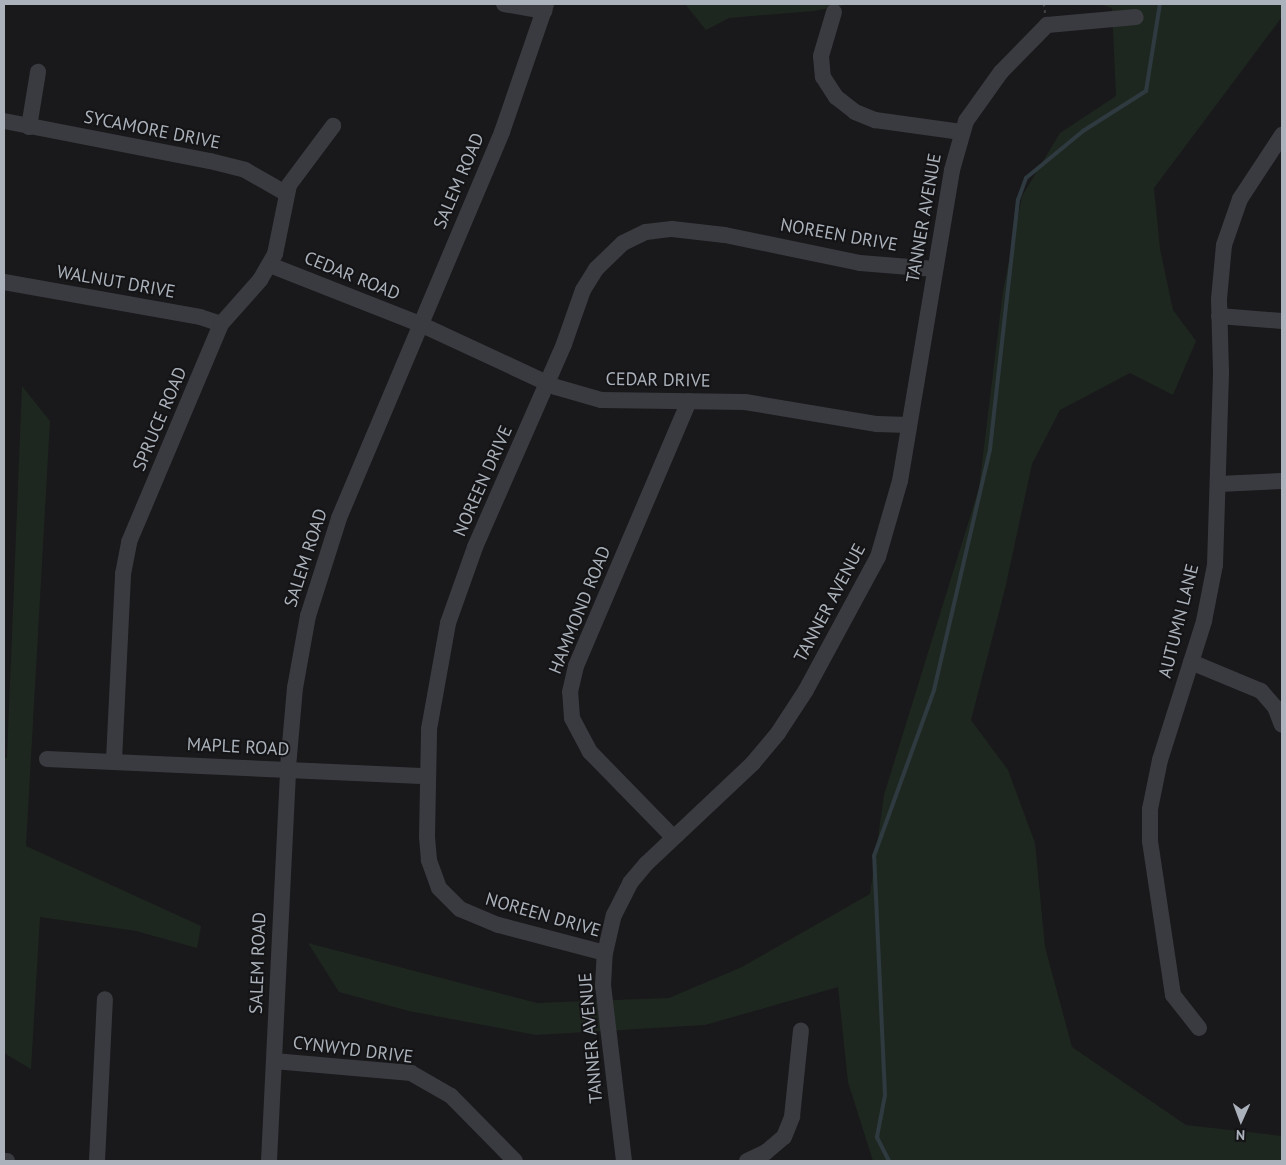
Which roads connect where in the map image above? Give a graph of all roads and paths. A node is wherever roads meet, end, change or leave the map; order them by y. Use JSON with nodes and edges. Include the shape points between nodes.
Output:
{"nodes":[{"id":1,"x":504,"y":4,"type":"edge"},
{"id":2,"x":545,"y":7,"type":"edge"},
{"id":3,"x":834,"y":12,"type":"dead end"},
{"id":4,"x":1136,"y":17,"type":"dead end"},
{"id":5,"x":38,"y":72,"type":"dead end"},
{"id":6,"x":4,"y":121,"type":"edge"},
{"id":7,"x":29,"y":126,"type":"junction"},
{"id":8,"x":333,"y":126,"type":"dead end"},
{"id":9,"x":961,"y":132,"type":"junction"},
{"id":10,"x":1282,"y":135,"type":"edge"},
{"id":11,"x":287,"y":194,"type":"junction"},
{"id":12,"x":270,"y":265,"type":"junction"},
{"id":13,"x":935,"y":268,"type":"junction"},
{"id":14,"x":4,"y":282,"type":"edge"},
{"id":15,"x":1219,"y":316,"type":"junction"},
{"id":16,"x":1282,"y":321,"type":"edge"},
{"id":17,"x":221,"y":324,"type":"junction"},
{"id":18,"x":420,"y":324,"type":"junction"},
{"id":19,"x":547,"y":383,"type":"junction"},
{"id":20,"x":689,"y":401,"type":"junction"},
{"id":21,"x":908,"y":425,"type":"junction"},
{"id":22,"x":1282,"y":481,"type":"edge"},
{"id":23,"x":1219,"y":484,"type":"junction"},
{"id":24,"x":1191,"y":662,"type":"junction"},
{"id":25,"x":1282,"y":725,"type":"edge"},
{"id":26,"x":48,"y":759,"type":"dead end"},
{"id":27,"x":114,"y":760,"type":"junction"},
{"id":28,"x":288,"y":770,"type":"junction"},
{"id":29,"x":427,"y":776,"type":"junction"},
{"id":30,"x":673,"y":837,"type":"junction"},
{"id":31,"x":605,"y":953,"type":"junction"},
{"id":32,"x":105,"y":999,"type":"dead end"},
{"id":33,"x":1199,"y":1028,"type":"dead end"},
{"id":34,"x":801,"y":1030,"type":"dead end"},
{"id":35,"x":274,"y":1061,"type":"junction"},
{"id":36,"x":97,"y":1161,"type":"edge"},
{"id":37,"x":269,"y":1161,"type":"edge"},
{"id":38,"x":515,"y":1161,"type":"edge"},
{"id":39,"x":624,"y":1161,"type":"edge"},
{"id":40,"x":747,"y":1161,"type":"edge"}],
"edges":[{"from":1,"to":2,"type":"street"},
{"from":2,"to":18,"type":"street","name":"SALEM ROAD","via":[[508,116]]},
{"from":3,"to":9,"type":"street","via":[[821,56],[823,76],[836,98],[854,112],[876,120]]},
{"from":4,"to":9,"type":"street","name":"TANNER AVENUE","via":[[1048,25],[993,81]]},
{"from":5,"to":7,"type":"street"},
{"from":6,"to":7,"type":"street","name":"SYCAMORE DRIVE"},
{"from":7,"to":11,"type":"street","name":"SYCAMORE DRIVE","via":[[245,170]]},
{"from":8,"to":11,"type":"street","name":"SPRUCE ROAD","via":[[297,169]]},
{"from":9,"to":13,"type":"street","name":"TANNER AVENUE"},
{"from":10,"to":15,"type":"street","name":"AUTUMN LANE","via":[[1248,185],[1228,230],[1221,263]]},
{"from":11,"to":12,"type":"street","name":"SPRUCE ROAD","via":[[278,244]]},
{"from":12,"to":17,"type":"street","name":"SPRUCE ROAD"},
{"from":12,"to":18,"type":"street","name":"CEDAR ROAD"},
{"from":13,"to":19,"type":"street","name":"NOREEN DRIVE","via":[[860,263],[698,232],[672,229],[646,232],[613,251],[589,280]]},
{"from":13,"to":21,"type":"street","name":"TANNER AVENUE"},
{"from":14,"to":17,"type":"street","name":"WALNUT DRIVE","via":[[200,317]]},
{"from":15,"to":16,"type":"street"},
{"from":15,"to":23,"type":"street","name":"AUTUMN LANE"},
{"from":17,"to":27,"type":"street","name":"SPRUCE ROAD","via":[[129,542],[123,574]]},
{"from":18,"to":19,"type":"street","name":"CEDAR DRIVE"},
{"from":18,"to":28,"type":"street","name":"SALEM ROAD","via":[[339,518],[314,592],[295,688]]},
{"from":19,"to":20,"type":"street","name":"CEDAR DRIVE","via":[[614,402]]},
{"from":19,"to":29,"type":"street","name":"NOREEN DRIVE","via":[[484,527],[453,608],[435,687]]},
{"from":20,"to":21,"type":"street","name":"CEDAR DRIVE","via":[[759,403],[877,424]]},
{"from":20,"to":30,"type":"street","name":"HAMMOND ROAD","via":[[576,666],[570,692],[572,718],[590,752]]},
{"from":21,"to":30,"type":"street","name":"TANNER AVENUE","via":[[900,481],[883,545],[806,690],[762,753]]},
{"from":22,"to":23,"type":"street"},
{"from":23,"to":24,"type":"street","name":"AUTUMN LANE","via":[[1212,584]]},
{"from":24,"to":25,"type":"street","via":[[1261,691],[1275,707]]},
{"from":24,"to":33,"type":"street","name":"AUTUMN LANE","via":[[1156,776],[1149,825],[1173,995]]},
{"from":26,"to":27,"type":"street","name":"MAPLE ROAD"},
{"from":27,"to":28,"type":"street","name":"MAPLE ROAD"},
{"from":28,"to":29,"type":"street","name":"MAPLE ROAD"},
{"from":28,"to":35,"type":"street","name":"SALEM ROAD"},
{"from":29,"to":31,"type":"street","name":"NOREEN DRIVE","via":[[429,860],[445,896],[478,918]]},
{"from":30,"to":31,"type":"street","name":"TANNER AVENUE","via":[[642,869],[624,894],[610,928]]},
{"from":31,"to":39,"type":"street","name":"TANNER AVENUE","via":[[604,997]]},
{"from":32,"to":36,"type":"street"},
{"from":34,"to":40,"type":"street","via":[[792,1117],[784,1137],[766,1152]]},
{"from":35,"to":37,"type":"street","name":"SALEM ROAD"},
{"from":35,"to":38,"type":"street","name":"CYNWYD DRIVE","via":[[411,1073],[451,1096]]}]}
